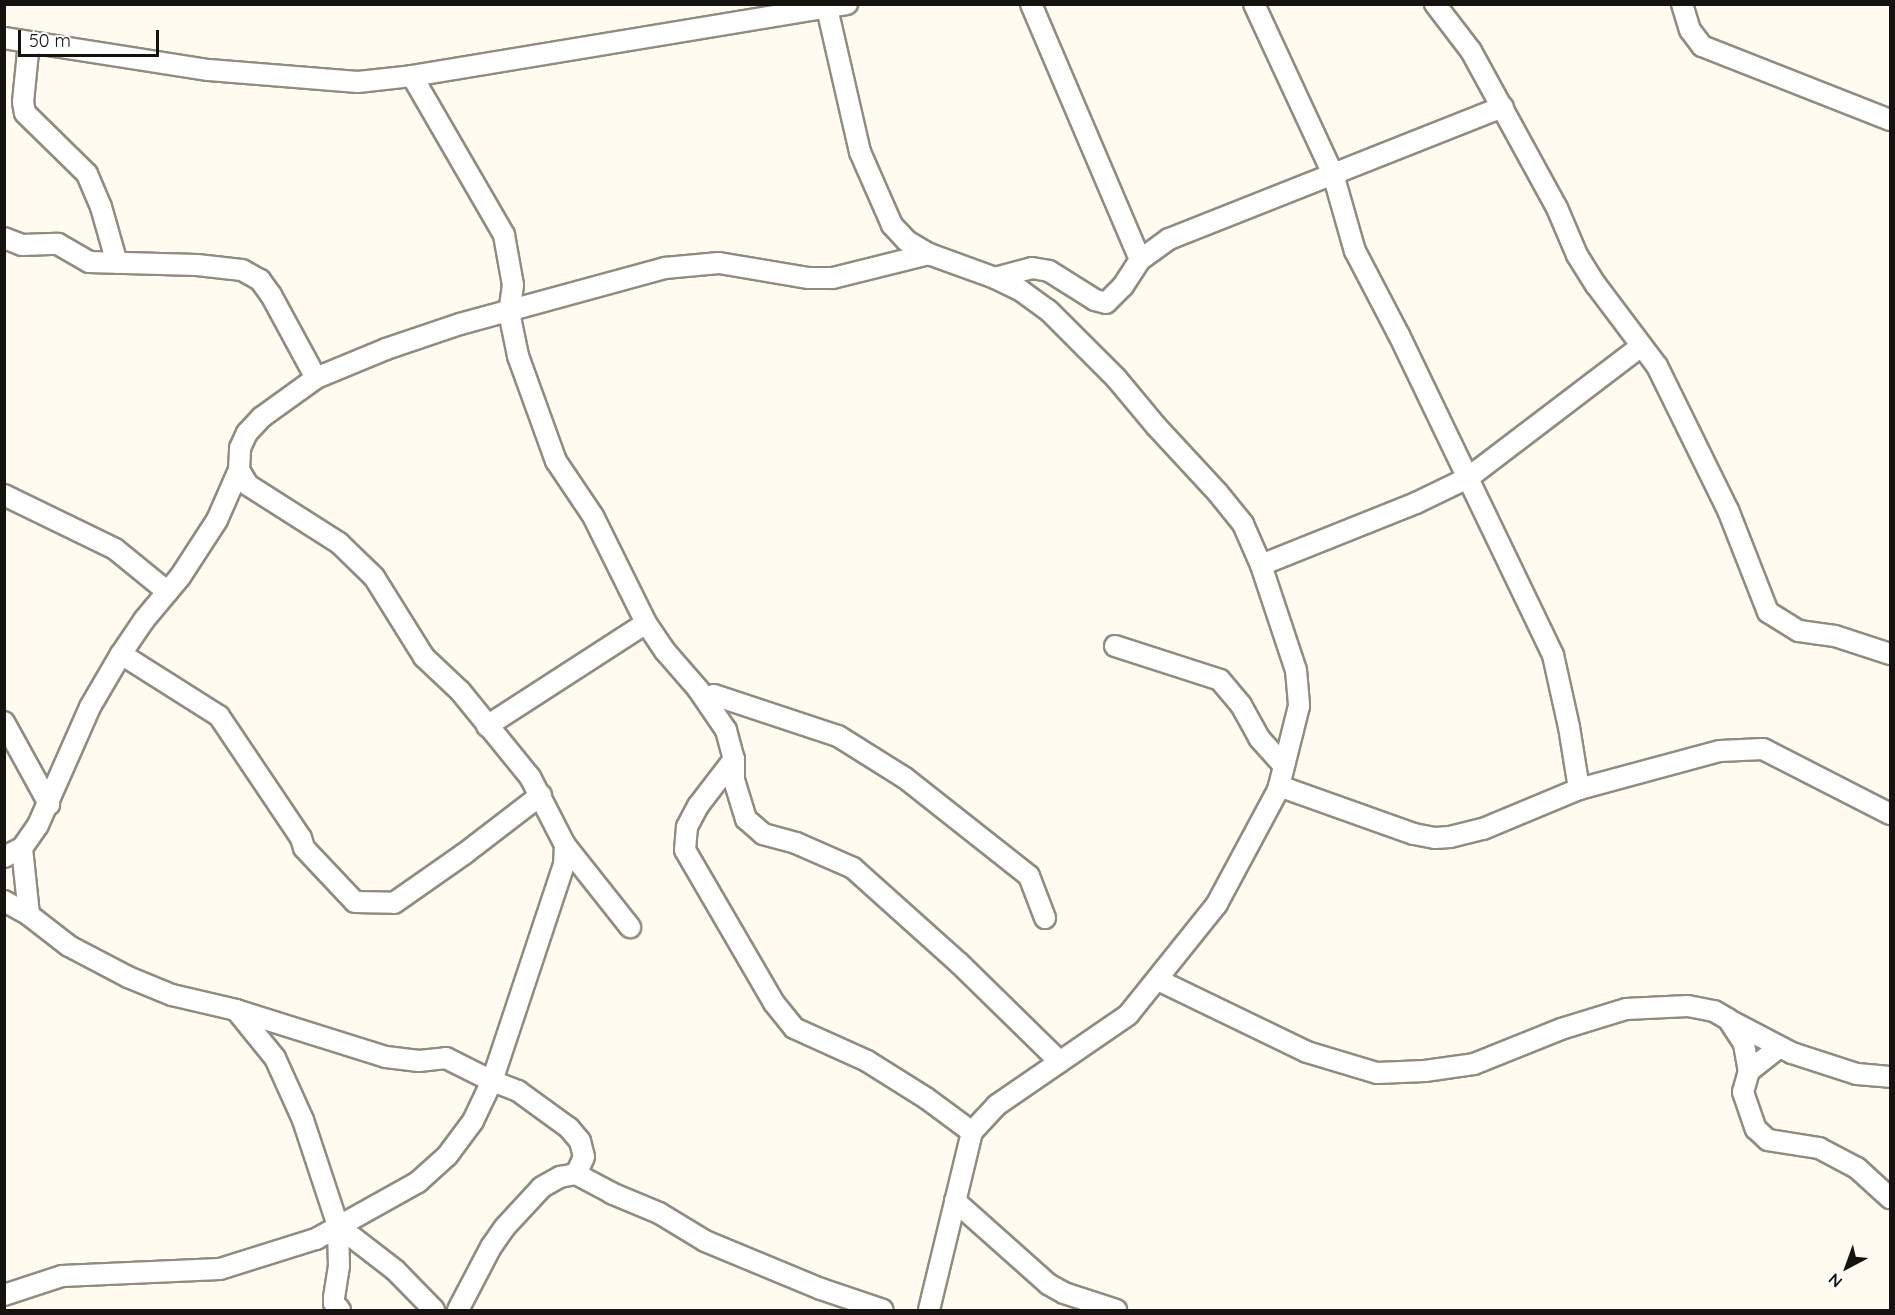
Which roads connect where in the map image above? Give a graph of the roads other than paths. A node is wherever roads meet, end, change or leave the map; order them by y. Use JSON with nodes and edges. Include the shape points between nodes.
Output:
{"nodes":[{"id":1,"x":847,"y":4,"type":"edge"},
{"id":2,"x":1031,"y":4,"type":"edge"},
{"id":3,"x":1254,"y":4,"type":"edge"},
{"id":4,"x":1435,"y":4,"type":"edge"},
{"id":5,"x":1682,"y":4,"type":"edge"},
{"id":6,"x":827,"y":8,"type":"junction"},
{"id":7,"x":4,"y":38,"type":"edge"},
{"id":8,"x":29,"y":42,"type":"junction"},
{"id":9,"x":412,"y":76,"type":"junction"},
{"id":10,"x":1503,"y":107,"type":"junction"},
{"id":11,"x":1890,"y":120,"type":"edge"},
{"id":12,"x":1333,"y":174,"type":"junction"},
{"id":13,"x":4,"y":238,"type":"edge"},
{"id":14,"x":928,"y":254,"type":"junction"},
{"id":15,"x":1140,"y":260,"type":"junction"},
{"id":16,"x":117,"y":263,"type":"junction"},
{"id":17,"x":995,"y":278,"type":"junction"},
{"id":18,"x":509,"y":312,"type":"junction"},
{"id":19,"x":1641,"y":346,"type":"junction"},
{"id":20,"x":316,"y":378,"type":"junction"},
{"id":21,"x":239,"y":470,"type":"junction"},
{"id":22,"x":1468,"y":478,"type":"junction"},
{"id":23,"x":4,"y":495,"type":"edge"},
{"id":24,"x":1261,"y":565,"type":"junction"},
{"id":25,"x":168,"y":592,"type":"junction"},
{"id":26,"x":646,"y":622,"type":"junction"},
{"id":27,"x":1115,"y":646,"type":"dead end"},
{"id":28,"x":121,"y":654,"type":"junction"},
{"id":29,"x":1890,"y":654,"type":"edge"},
{"id":30,"x":705,"y":698,"type":"junction"},
{"id":31,"x":4,"y":722,"type":"edge"},
{"id":32,"x":486,"y":726,"type":"junction"},
{"id":33,"x":734,"y":759,"type":"junction"},
{"id":34,"x":1283,"y":765,"type":"junction"},
{"id":35,"x":1279,"y":786,"type":"junction"},
{"id":36,"x":1579,"y":789,"type":"junction"},
{"id":37,"x":541,"y":795,"type":"junction"},
{"id":38,"x":49,"y":804,"type":"junction"},
{"id":39,"x":1890,"y":814,"type":"edge"},
{"id":40,"x":565,"y":845,"type":"junction"},
{"id":41,"x":22,"y":848,"type":"junction"},
{"id":42,"x":4,"y":857,"type":"edge"},
{"id":43,"x":4,"y":901,"type":"edge"},
{"id":44,"x":29,"y":915,"type":"junction"},
{"id":45,"x":1045,"y":918,"type":"dead end"},
{"id":46,"x":630,"y":927,"type":"dead end"},
{"id":47,"x":1158,"y":980,"type":"junction"},
{"id":48,"x":236,"y":1010,"type":"junction"},
{"id":49,"x":1728,"y":1019,"type":"junction"},
{"id":50,"x":1780,"y":1047,"type":"junction"},
{"id":51,"x":1060,"y":1062,"type":"junction"},
{"id":52,"x":1749,"y":1071,"type":"junction"},
{"id":53,"x":1890,"y":1077,"type":"edge"},
{"id":54,"x":492,"y":1082,"type":"junction"},
{"id":55,"x":972,"y":1132,"type":"junction"},
{"id":56,"x":576,"y":1174,"type":"junction"},
{"id":57,"x":1890,"y":1198,"type":"edge"},
{"id":58,"x":955,"y":1201,"type":"junction"},
{"id":59,"x":338,"y":1226,"type":"junction"},
{"id":60,"x":4,"y":1295,"type":"edge"},
{"id":61,"x":340,"y":1311,"type":"edge"},
{"id":62,"x":434,"y":1311,"type":"edge"},
{"id":63,"x":458,"y":1311,"type":"edge"},
{"id":64,"x":883,"y":1311,"type":"edge"},
{"id":65,"x":929,"y":1311,"type":"edge"},
{"id":66,"x":1116,"y":1311,"type":"edge"}],
"edges":[{"from":1,"to":6,"type":"street"},
{"from":2,"to":15,"type":"street"},
{"from":3,"to":12,"type":"street"},
{"from":4,"to":10,"type":"street","via":[[1471,51]]},
{"from":5,"to":11,"type":"street","via":[[1690,30],[1702,46]]},
{"from":6,"to":9,"type":"street"},
{"from":6,"to":14,"type":"street","via":[[860,152],[892,225],[907,241]]},
{"from":7,"to":8,"type":"street"},
{"from":8,"to":9,"type":"street","via":[[209,70],[358,82]]},
{"from":8,"to":16,"type":"street","via":[[24,113],[87,174]]},
{"from":9,"to":18,"type":"street","via":[[504,235],[513,285]]},
{"from":10,"to":12,"type":"street"},
{"from":10,"to":19,"type":"street","via":[[1557,208],[1577,255]]},
{"from":12,"to":15,"type":"street","via":[[1169,239]]},
{"from":12,"to":22,"type":"street","via":[[1355,251]]},
{"from":13,"to":16,"type":"street","via":[[22,245],[58,244],[89,262]]},
{"from":14,"to":17,"type":"street"},
{"from":14,"to":18,"type":"street","via":[[833,278],[809,278],[719,263],[683,264]]},
{"from":15,"to":17,"type":"street","via":[[1106,303],[1049,271],[1032,268]]},
{"from":16,"to":20,"type":"street","via":[[242,270],[260,280]]},
{"from":17,"to":24,"type":"street","via":[[1048,310],[1116,378],[1243,524]]},
{"from":18,"to":20,"type":"street","via":[[460,324]]},
{"from":18,"to":26,"type":"street","via":[[518,356],[556,460],[593,516]]},
{"from":19,"to":22,"type":"street"},
{"from":19,"to":29,"type":"street","via":[[1657,366],[1728,510],[1767,612],[1799,631],[1835,636]]},
{"from":20,"to":21,"type":"street","via":[[262,417],[247,433],[240,448]]},
{"from":21,"to":25,"type":"street","via":[[217,520]]},
{"from":21,"to":32,"type":"street","via":[[248,486],[339,543],[360,562],[424,657],[460,691]]},
{"from":22,"to":24,"type":"street"},
{"from":22,"to":36,"type":"street","via":[[1553,655]]},
{"from":23,"to":25,"type":"street","via":[[115,549]]},
{"from":24,"to":34,"type":"street","via":[[1296,670],[1299,706]]},
{"from":25,"to":28,"type":"street"},
{"from":26,"to":30,"type":"street"},
{"from":26,"to":32,"type":"street"},
{"from":27,"to":34,"type":"street","via":[[1220,680],[1241,705],[1259,738]]},
{"from":28,"to":37,"type":"street","via":[[219,716],[304,848],[355,902],[394,903]]},
{"from":28,"to":38,"type":"street","via":[[90,707]]},
{"from":30,"to":33,"type":"street","via":[[726,730]]},
{"from":30,"to":45,"type":"street","via":[[714,695],[838,736],[905,778],[1029,876]]},
{"from":31,"to":38,"type":"street"},
{"from":32,"to":37,"type":"street"},
{"from":33,"to":51,"type":"street","via":[[734,780],[746,819],[763,834],[796,843],[854,868]]},
{"from":33,"to":55,"type":"street","via":[[698,806],[687,827],[686,850],[774,1003],[794,1028],[867,1061]]},
{"from":34,"to":35,"type":"street"},
{"from":35,"to":36,"type":"street","via":[[1435,838],[1483,829]]},
{"from":35,"to":47,"type":"street","via":[[1217,904]]},
{"from":36,"to":39,"type":"street","via":[[1720,751],[1763,749]]},
{"from":37,"to":40,"type":"street"},
{"from":38,"to":41,"type":"street"},
{"from":40,"to":46,"type":"street"},
{"from":40,"to":54,"type":"street","via":[[557,891]]},
{"from":41,"to":42,"type":"street"},
{"from":41,"to":44,"type":"street"},
{"from":43,"to":44,"type":"street"},
{"from":44,"to":48,"type":"street","via":[[69,946],[128,977],[172,995]]},
{"from":47,"to":49,"type":"street","via":[[1308,1052],[1377,1073],[1474,1064],[1561,1029],[1626,1009],[1688,1006],[1714,1011]]},
{"from":47,"to":51,"type":"street","via":[[1128,1015]]},
{"from":48,"to":54,"type":"street","via":[[386,1057],[419,1062],[446,1058]]},
{"from":48,"to":59,"type":"street","via":[[275,1058],[303,1120]]},
{"from":49,"to":50,"type":"street"},
{"from":49,"to":52,"type":"street","via":[[1744,1044]]},
{"from":50,"to":52,"type":"street"},
{"from":50,"to":53,"type":"street","via":[[1857,1074]]},
{"from":51,"to":55,"type":"street","via":[[997,1105]]},
{"from":52,"to":57,"type":"street","via":[[1743,1092],[1756,1129],[1768,1140],[1819,1148],[1857,1168]]},
{"from":54,"to":56,"type":"street","via":[[518,1091],[569,1128],[580,1141],[584,1157]]},
{"from":54,"to":59,"type":"street","via":[[473,1121],[447,1156],[404,1191]]},
{"from":55,"to":58,"type":"street"},
{"from":56,"to":63,"type":"street","via":[[542,1187],[505,1227]]},
{"from":56,"to":64,"type":"street","via":[[658,1213],[705,1241]]},
{"from":58,"to":65,"type":"street"},
{"from":58,"to":66,"type":"street","via":[[1048,1284]]},
{"from":59,"to":60,"type":"street","via":[[316,1239],[220,1269],[62,1276]]},
{"from":59,"to":61,"type":"street","via":[[339,1266],[334,1303]]},
{"from":59,"to":62,"type":"street","via":[[395,1270]]}]}
